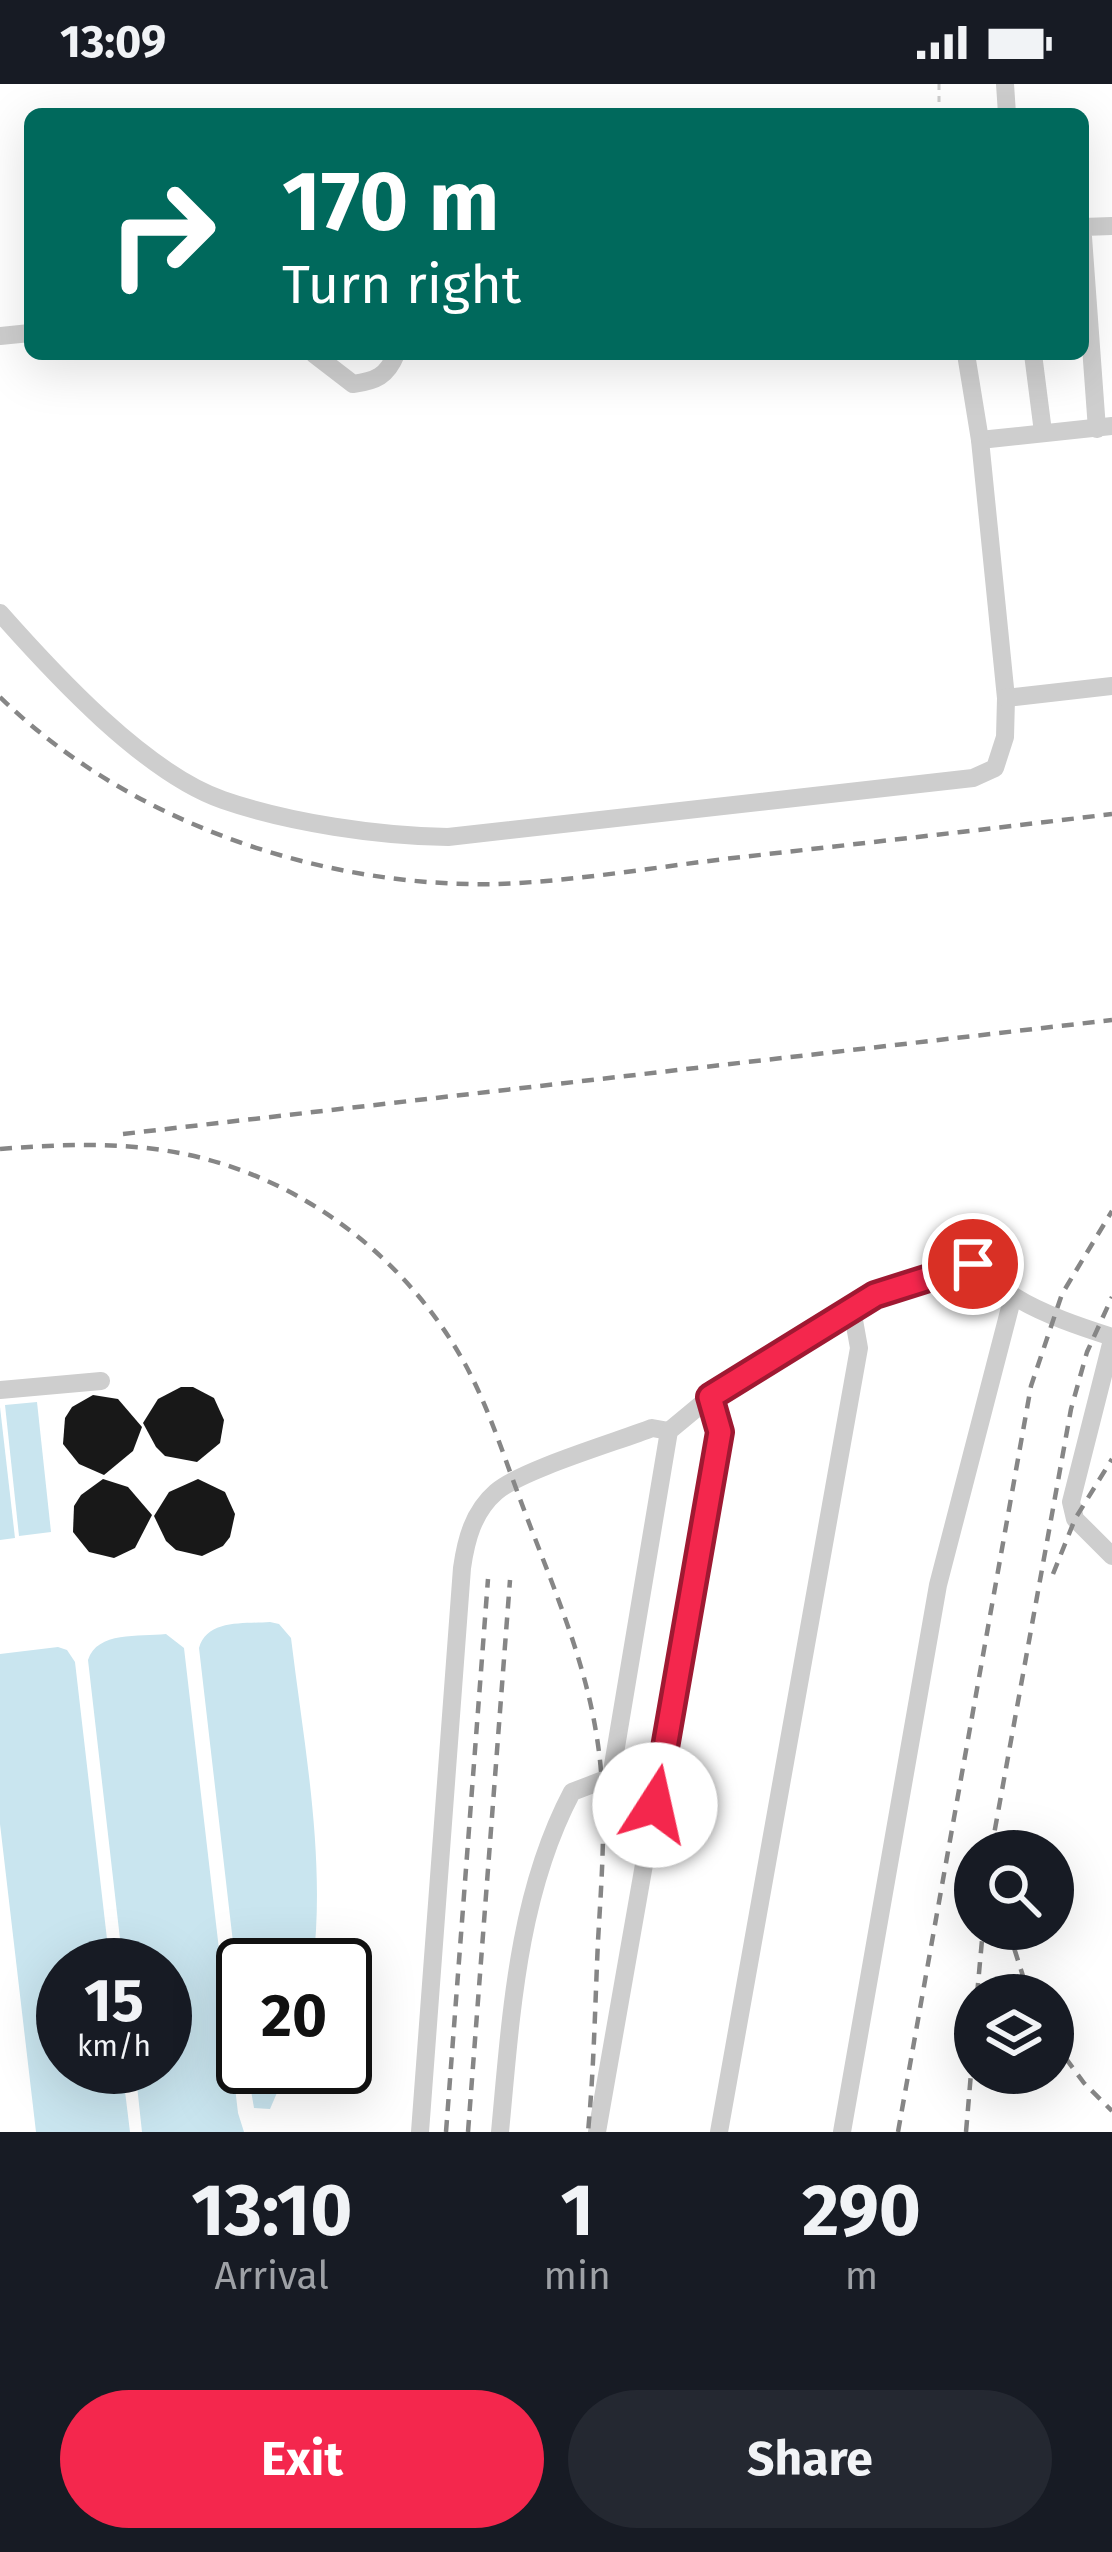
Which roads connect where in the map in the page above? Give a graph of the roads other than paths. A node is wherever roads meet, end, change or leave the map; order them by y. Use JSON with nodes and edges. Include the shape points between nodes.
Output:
{"nodes":[{"id":1,"x":1089,"y":289,"type":"edge"},
{"id":2,"x":322,"y":360,"type":"edge"},
{"id":3,"x":393,"y":360,"type":"edge"},
{"id":4,"x":967,"y":360,"type":"edge"},
{"id":5,"x":1035,"y":360,"type":"edge"},
{"id":6,"x":1105,"y":428,"type":"edge"},
{"id":7,"x":1043,"y":432,"type":"junction"},
{"id":8,"x":980,"y":440,"type":"junction"},
{"id":9,"x":0,"y":613,"type":"edge"},
{"id":10,"x":1112,"y":686,"type":"edge"},
{"id":11,"x":1006,"y":698,"type":"junction"},
{"id":12,"x":1013,"y":1296,"type":"junction"},
{"id":13,"x":852,"y":1309,"type":"junction"},
{"id":14,"x":1112,"y":1338,"type":"edge"},
{"id":15,"x":100,"y":1381,"type":"dead end"},
{"id":16,"x":0,"y":1390,"type":"edge"},
{"id":17,"x":710,"y":1397,"type":"junction"},
{"id":18,"x":669,"y":1431,"type":"junction"},
{"id":19,"x":1112,"y":1556,"type":"edge"},
{"id":20,"x":420,"y":2132,"type":"edge"},
{"id":21,"x":500,"y":2132,"type":"edge"},
{"id":22,"x":597,"y":2132,"type":"edge"},
{"id":23,"x":719,"y":2132,"type":"edge"},
{"id":24,"x":842,"y":2132,"type":"edge"}],
"edges":[{"from":1,"to":6,"type":"lane"},
{"from":2,"to":3,"type":"lane","via":[[353,384],[372,382]]},
{"from":4,"to":8,"type":"lane"},
{"from":5,"to":7,"type":"lane"},
{"from":6,"to":7,"type":"lane"},
{"from":7,"to":8,"type":"lane"},
{"from":8,"to":11,"type":"lane"},
{"from":9,"to":11,"type":"lane","via":[[57,677],[142,751],[220,800],[405,837],[973,778],[995,768]]},
{"from":10,"to":11,"type":"lane"},
{"from":12,"to":13,"type":"lane","via":[[973,1264]]},
{"from":12,"to":14,"type":"lane"},
{"from":12,"to":24,"type":"lane","via":[[938,1585]]},
{"from":13,"to":17,"type":"lane"},
{"from":13,"to":23,"type":"lane","via":[[859,1348]]},
{"from":14,"to":19,"type":"lane","via":[[1071,1502],[1075,1519]]},
{"from":15,"to":16,"type":"lane"},
{"from":17,"to":18,"type":"lane"},
{"from":17,"to":22,"type":"lane","via":[[720,1432]]},
{"from":18,"to":20,"type":"lane","via":[[652,1428],[513,1481],[470,1529]]},
{"from":18,"to":21,"type":"lane","via":[[611,1778],[572,1792],[538,1878],[514,1983]]}]}
